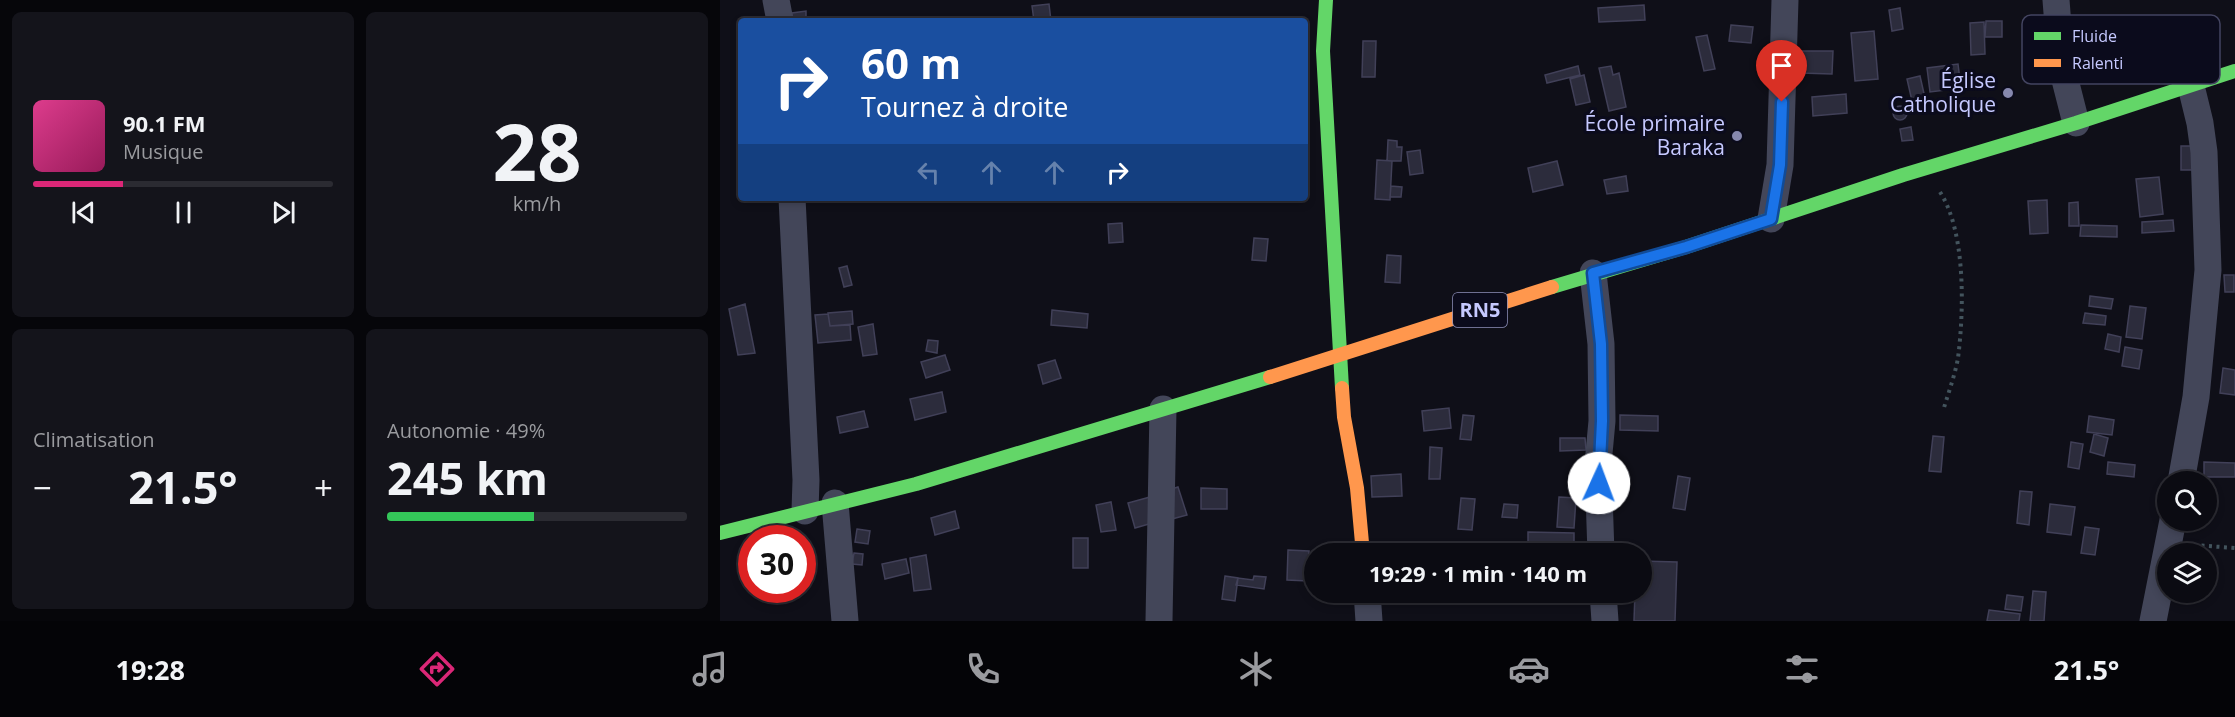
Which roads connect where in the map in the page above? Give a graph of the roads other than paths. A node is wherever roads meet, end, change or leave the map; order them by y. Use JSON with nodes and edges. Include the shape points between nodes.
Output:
{"nodes":[{"id":1,"x":776,"y":0,"type":"edge"},
{"id":2,"x":1326,"y":0,"type":"edge"},
{"id":3,"x":1785,"y":0,"type":"edge"},
{"id":4,"x":2056,"y":0,"type":"edge"},
{"id":5,"x":2057,"y":15,"type":"edge"},
{"id":6,"x":779,"y":18,"type":"edge"},
{"id":7,"x":2235,"y":71,"type":"edge"},
{"id":8,"x":2220,"y":76,"type":"edge"},
{"id":9,"x":2066,"y":84,"type":"edge"},
{"id":10,"x":2197,"y":84,"type":"edge"},
{"id":11,"x":2191,"y":86,"type":"junction"},
{"id":12,"x":2076,"y":123,"type":"junction"},
{"id":13,"x":792,"y":201,"type":"edge"},
{"id":14,"x":1771,"y":219,"type":"junction"},
{"id":15,"x":1593,"y":273,"type":"junction"},
{"id":16,"x":1339,"y":356,"type":"junction"},
{"id":17,"x":1163,"y":409,"type":"junction"},
{"id":18,"x":2183,"y":471,"type":"edge"},
{"id":19,"x":835,"y":503,"type":"junction"},
{"id":20,"x":805,"y":511,"type":"junction"},
{"id":21,"x":2170,"y":532,"type":"edge"},
{"id":22,"x":720,"y":533,"type":"edge"},
{"id":23,"x":1362,"y":543,"type":"edge"},
{"id":24,"x":1601,"y":543,"type":"edge"},
{"id":25,"x":1368,"y":603,"type":"edge"},
{"id":26,"x":1604,"y":603,"type":"edge"},
{"id":27,"x":845,"y":621,"type":"edge"},
{"id":28,"x":1159,"y":621,"type":"edge"},
{"id":29,"x":1369,"y":621,"type":"edge"},
{"id":30,"x":1605,"y":621,"type":"edge"},
{"id":31,"x":2153,"y":621,"type":"edge"}],
"edges":[{"from":1,"to":6,"type":"street"},
{"from":2,"to":16,"type":"main road","via":[[1323,51]]},
{"from":3,"to":14,"type":"street","via":[[1780,165]]},
{"from":4,"to":5,"type":"street"},
{"from":7,"to":8,"type":"main road","number":"RN5"},
{"from":9,"to":12,"type":"street"},
{"from":10,"to":11,"type":"main road","number":"RN5"},
{"from":11,"to":12,"type":"main road","number":"RN5"},
{"from":11,"to":18,"type":"street","via":[[2204,152],[2208,270],[2196,398]]},
{"from":12,"to":14,"type":"main road","number":"RN5"},
{"from":13,"to":20,"type":"street"},
{"from":14,"to":15,"type":"main road","number":"RN5"},
{"from":15,"to":16,"type":"main road","number":"RN5"},
{"from":15,"to":24,"type":"street","via":[[1601,344]]},
{"from":16,"to":17,"type":"main road","number":"RN5"},
{"from":16,"to":23,"type":"main road"},
{"from":17,"to":19,"type":"main road","number":"RN5","via":[[916,484]]},
{"from":17,"to":28,"type":"street"},
{"from":19,"to":20,"type":"main road","number":"RN5"},
{"from":19,"to":27,"type":"street"},
{"from":20,"to":22,"type":"main road","number":"RN5"},
{"from":21,"to":31,"type":"street"},
{"from":25,"to":29,"type":"street"},
{"from":26,"to":30,"type":"street"}]}
